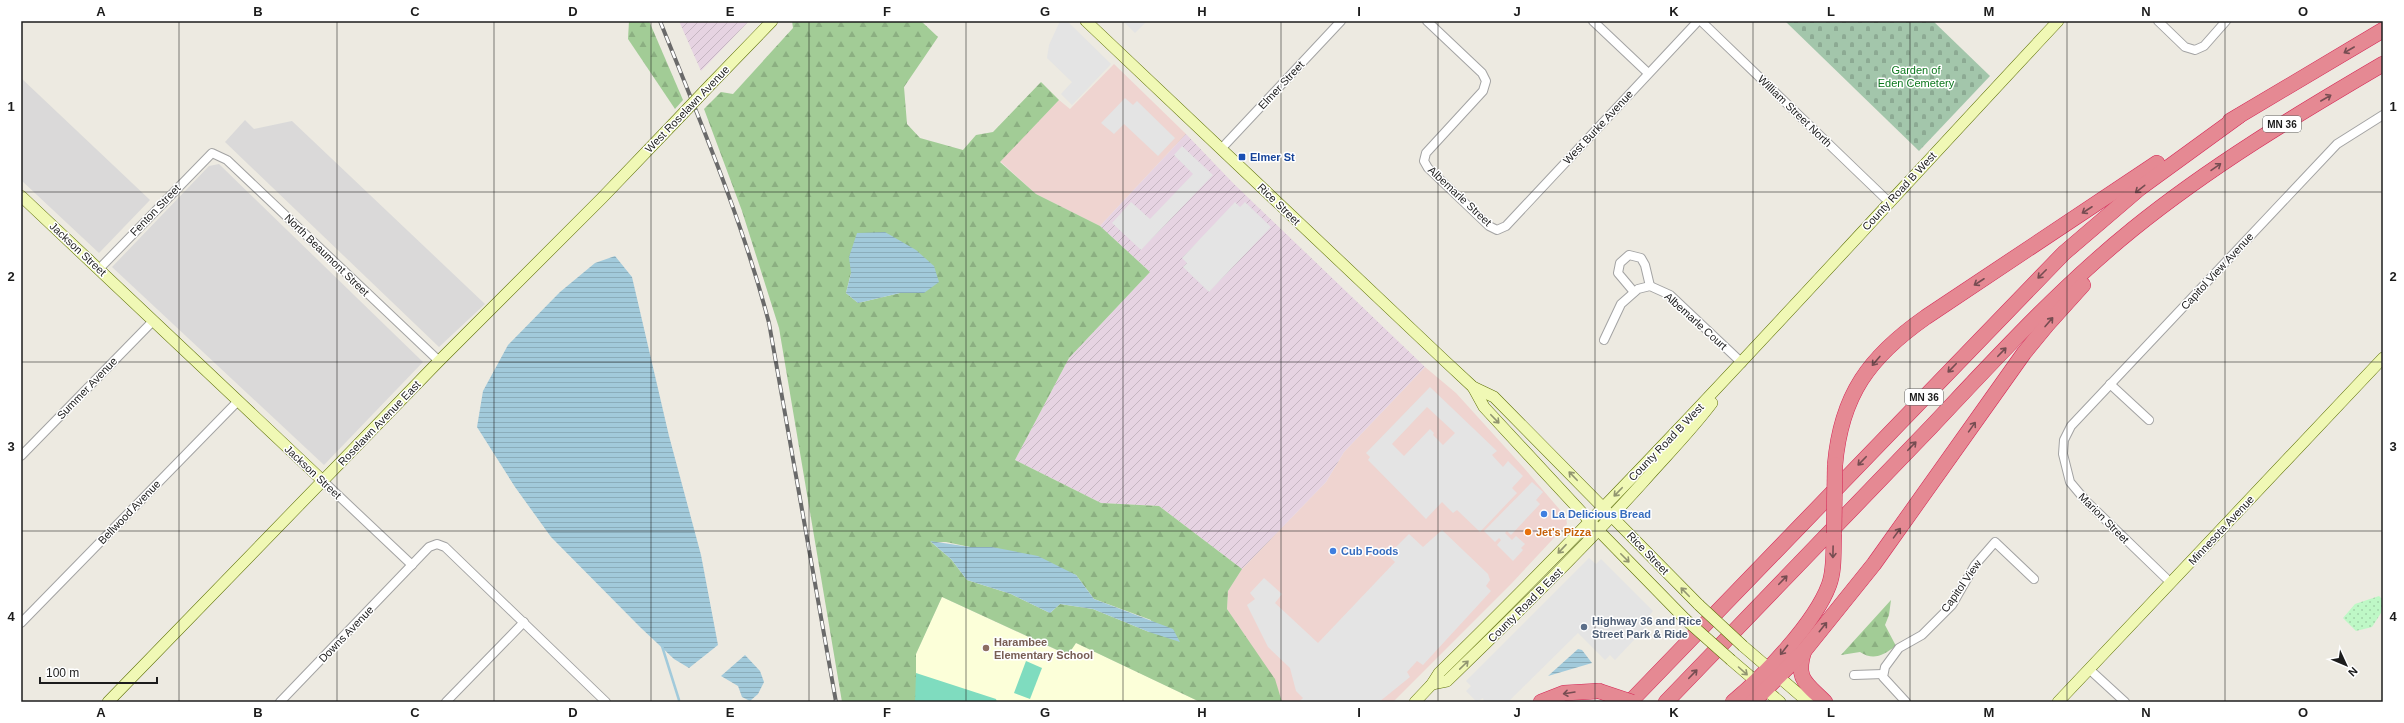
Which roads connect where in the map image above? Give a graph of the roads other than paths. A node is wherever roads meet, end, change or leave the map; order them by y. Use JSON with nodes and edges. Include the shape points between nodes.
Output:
{"nodes":[{"id":1,"x":772,"y":21,"type":"edge"},
{"id":2,"x":1086,"y":21,"type":"edge"},
{"id":3,"x":1341,"y":21,"type":"edge"},
{"id":4,"x":1427,"y":21,"type":"edge"},
{"id":5,"x":1593,"y":21,"type":"edge"},
{"id":6,"x":1698,"y":21,"type":"edge"},
{"id":7,"x":1701,"y":21,"type":"edge"},
{"id":8,"x":2058,"y":21,"type":"edge"},
{"id":9,"x":2158,"y":21,"type":"edge"},
{"id":10,"x":2226,"y":21,"type":"edge"},
{"id":11,"x":2383,"y":30,"type":"edge"},
{"id":12,"x":2383,"y":64,"type":"edge"},
{"id":13,"x":1648,"y":74,"type":"junction"},
{"id":14,"x":2239,"y":116,"type":"junction"},
{"id":15,"x":2383,"y":116,"type":"edge"},
{"id":16,"x":1220,"y":149,"type":"junction"},
{"id":17,"x":212,"y":153,"type":"joint"},
{"id":18,"x":2184,"y":190,"type":"junction"},
{"id":19,"x":21,"y":196,"type":"edge"},
{"id":20,"x":602,"y":198,"type":"joint"},
{"id":21,"x":1889,"y":202,"type":"junction"},
{"id":22,"x":1497,"y":230,"type":"joint"},
{"id":23,"x":99,"y":269,"type":"junction"},
{"id":24,"x":1650,"y":286,"type":"junction"},
{"id":25,"x":1634,"y":292,"type":"junction"},
{"id":26,"x":153,"y":320,"type":"junction"},
{"id":27,"x":1604,"y":340,"type":"dead end"},
{"id":28,"x":2383,"y":358,"type":"edge"},
{"id":29,"x":438,"y":362,"type":"junction"},
{"id":30,"x":1742,"y":363,"type":"junction"},
{"id":31,"x":2110,"y":384,"type":"junction"},
{"id":32,"x":1473,"y":387,"type":"junction"},
{"id":33,"x":238,"y":401,"type":"junction"},
{"id":34,"x":2149,"y":420,"type":"dead end"},
{"id":35,"x":2064,"y":440,"type":"joint"},
{"id":36,"x":22,"y":453,"type":"edge"},
{"id":37,"x":323,"y":481,"type":"junction"},
{"id":38,"x":1603,"y":508,"type":"junction"},
{"id":39,"x":1612,"y":517,"type":"junction"},
{"id":40,"x":1589,"y":521,"type":"junction"},
{"id":41,"x":1598,"y":530,"type":"junction"},
{"id":42,"x":412,"y":566,"type":"junction"},
{"id":43,"x":2034,"y":579,"type":"dead end"},
{"id":44,"x":2171,"y":583,"type":"junction"},
{"id":45,"x":524,"y":622,"type":"junction"},
{"id":46,"x":21,"y":623,"type":"edge"},
{"id":47,"x":1804,"y":651,"type":"junction"},
{"id":48,"x":2089,"y":669,"type":"junction"},
{"id":49,"x":1774,"y":673,"type":"junction"},
{"id":50,"x":1883,"y":674,"type":"junction"},
{"id":51,"x":1854,"y":675,"type":"dead end"},
{"id":52,"x":1432,"y":684,"type":"junction"},
{"id":53,"x":1761,"y":686,"type":"junction"},
{"id":54,"x":108,"y":702,"type":"edge"},
{"id":55,"x":280,"y":702,"type":"edge"},
{"id":56,"x":446,"y":702,"type":"edge"},
{"id":57,"x":606,"y":702,"type":"edge"},
{"id":58,"x":1415,"y":702,"type":"edge"},
{"id":59,"x":1541,"y":702,"type":"edge"},
{"id":60,"x":1631,"y":702,"type":"edge"},
{"id":61,"x":1666,"y":702,"type":"edge"},
{"id":62,"x":1733,"y":702,"type":"edge"},
{"id":63,"x":1753,"y":702,"type":"edge"},
{"id":64,"x":1780,"y":702,"type":"edge"},
{"id":65,"x":1808,"y":702,"type":"edge"},
{"id":66,"x":1825,"y":702,"type":"edge"},
{"id":67,"x":1906,"y":702,"type":"edge"},
{"id":68,"x":2058,"y":702,"type":"edge"},
{"id":69,"x":2125,"y":702,"type":"edge"}],
"edges":[{"from":1,"to":20,"type":"street","name":"West Roselawn Avenue","bridge":true},
{"from":2,"to":16,"type":"street","name":"Rice Street"},
{"from":3,"to":16,"type":"street","name":"Elmer Street"},
{"from":4,"to":22,"type":"street","name":"Albemarle Street","via":[[1482,73],[1486,82],[1483,91],[1426,152],[1424,160],[1439,179],[1489,226]]},
{"from":5,"to":13,"type":"street"},
{"from":6,"to":13,"type":"street","name":"West Burke Avenue"},
{"from":7,"to":21,"type":"street","name":"William Street North"},
{"from":8,"to":21,"type":"street","name":"County Road B West"},
{"from":9,"to":10,"type":"street","via":[[2185,47],[2195,50],[2204,46]]},
{"from":11,"to":14,"type":"highway","number":"MN 36","one_way":true},
{"from":18,"to":12,"type":"highway","number":"MN 36","one_way":true,"via":[[2250,143]]},
{"from":13,"to":22,"type":"street","name":"West Burke Avenue","via":[[1506,226]]},
{"from":14,"to":49,"type":"highway","one_way":true,"bridge":true,"via":[[2178,149],[1926,317],[1892,343],[1871,367],[1850,398],[1840,431],[1835,465],[1833,572],[1814,612]]},
{"from":14,"to":60,"type":"highway","number":"MN 36","one_way":true,"via":[[2140,188],[2059,258]]},
{"from":15,"to":31,"type":"street","name":"Capitol View Avenue","via":[[2337,144]]},
{"from":16,"to":32,"type":"street","name":"Rice Street"},
{"from":17,"to":23,"type":"street","name":"Fenton Street"},
{"from":17,"to":29,"type":"street","name":"North Beaumont Street","via":[[227,160]]},
{"from":47,"to":18,"type":"highway","one_way":true,"via":[[1874,564],[2046,325],[2116,253]]},
{"from":61,"to":18,"type":"highway","number":"MN 36","one_way":true,"via":[[2051,302],[2131,230]]},
{"from":19,"to":23,"type":"street","name":"Jackson Street"},
{"from":20,"to":29,"type":"street","name":"Roselawn Avenue East"},
{"from":21,"to":30,"type":"street","name":"County Road B West"},
{"from":23,"to":26,"type":"street","name":"Jackson Street"},
{"from":24,"to":25,"type":"street"},
{"from":24,"to":25,"type":"street","via":[[1641,258],[1629,255],[1620,263],[1618,273]]},
{"from":24,"to":30,"type":"street","name":"Albemarle Court","via":[[1670,295]]},
{"from":25,"to":27,"type":"street","via":[[1616,312]]},
{"from":26,"to":33,"type":"street","name":"Jackson Street"},
{"from":26,"to":36,"type":"street","name":"Summer Avenue"},
{"from":28,"to":44,"type":"street","name":"Minnesota Avenue"},
{"from":29,"to":37,"type":"street","name":"Roselawn Avenue East"},
{"from":30,"to":38,"type":"street","name":"County Road B West","one_way":true},
{"from":30,"to":39,"type":"street","name":"County Road B West","via":[[1696,424]]},
{"from":31,"to":34,"type":"street"},
{"from":31,"to":35,"type":"street","name":"Capitol View Avenue","via":[[2071,426]]},
{"from":38,"to":32,"type":"street","name":"Rice Street","one_way":true,"via":[[1494,397]]},
{"from":32,"to":40,"type":"street","name":"Rice Street","one_way":true,"via":[[1484,407]]},
{"from":33,"to":37,"type":"street","name":"Jackson Street"},
{"from":33,"to":46,"type":"street","name":"Bellwood Avenue"},
{"from":35,"to":44,"type":"street","name":"Marion Street","via":[[2063,454],[2070,482],[2086,502]]},
{"from":37,"to":42,"type":"street","name":"Jackson Street"},
{"from":37,"to":54,"type":"street","name":"Roselawn Avenue East"},
{"from":38,"to":39,"type":"street","name":"Rice Street"},
{"from":38,"to":40,"type":"street","name":"County Road B West"},
{"from":39,"to":41,"type":"street","name":"County Road B East"},
{"from":49,"to":39,"type":"street","name":"Rice Street","one_way":true,"bridge":true,"via":[[1699,606]]},
{"from":40,"to":41,"type":"street","name":"Rice Street"},
{"from":40,"to":52,"type":"street","name":"County Road B East","one_way":true,"via":[[1525,589],[1439,673]]},
{"from":52,"to":41,"type":"street","name":"County Road B East","one_way":true,"via":[[1447,681]]},
{"from":41,"to":53,"type":"street","name":"Rice Street","one_way":true,"bridge":true,"via":[[1685,619]]},
{"from":42,"to":45,"type":"street","via":[[431,546],[442,546]]},
{"from":42,"to":55,"type":"street","name":"Downs Avenue"},
{"from":43,"to":50,"type":"street","name":"Capitol View","via":[[1995,542],[1975,566],[1952,605],[1922,635],[1899,648]]},
{"from":44,"to":48,"type":"street","name":"Minnesota Avenue"},
{"from":45,"to":56,"type":"street"},
{"from":45,"to":57,"type":"street"},
{"from":47,"to":49,"type":"highway"},
{"from":47,"to":66,"type":"highway","via":[[1799,666],[1801,675]]},
{"from":48,"to":68,"type":"street","name":"Minnesota Avenue"},
{"from":48,"to":69,"type":"street"},
{"from":49,"to":53,"type":"highway"},
{"from":49,"to":65,"type":"street","name":"Rice Street"},
{"from":50,"to":51,"type":"street"},
{"from":50,"to":67,"type":"street","via":[[1887,683]]},
{"from":52,"to":58,"type":"street","name":"County Road B East"},
{"from":53,"to":62,"type":"highway"},
{"from":53,"to":63,"type":"highway"},
{"from":53,"to":64,"type":"street","name":"Rice Street"},
{"from":60,"to":59,"type":"highway","one_way":true,"bridge":true,"via":[[1599,692],[1564,693]]}]}
